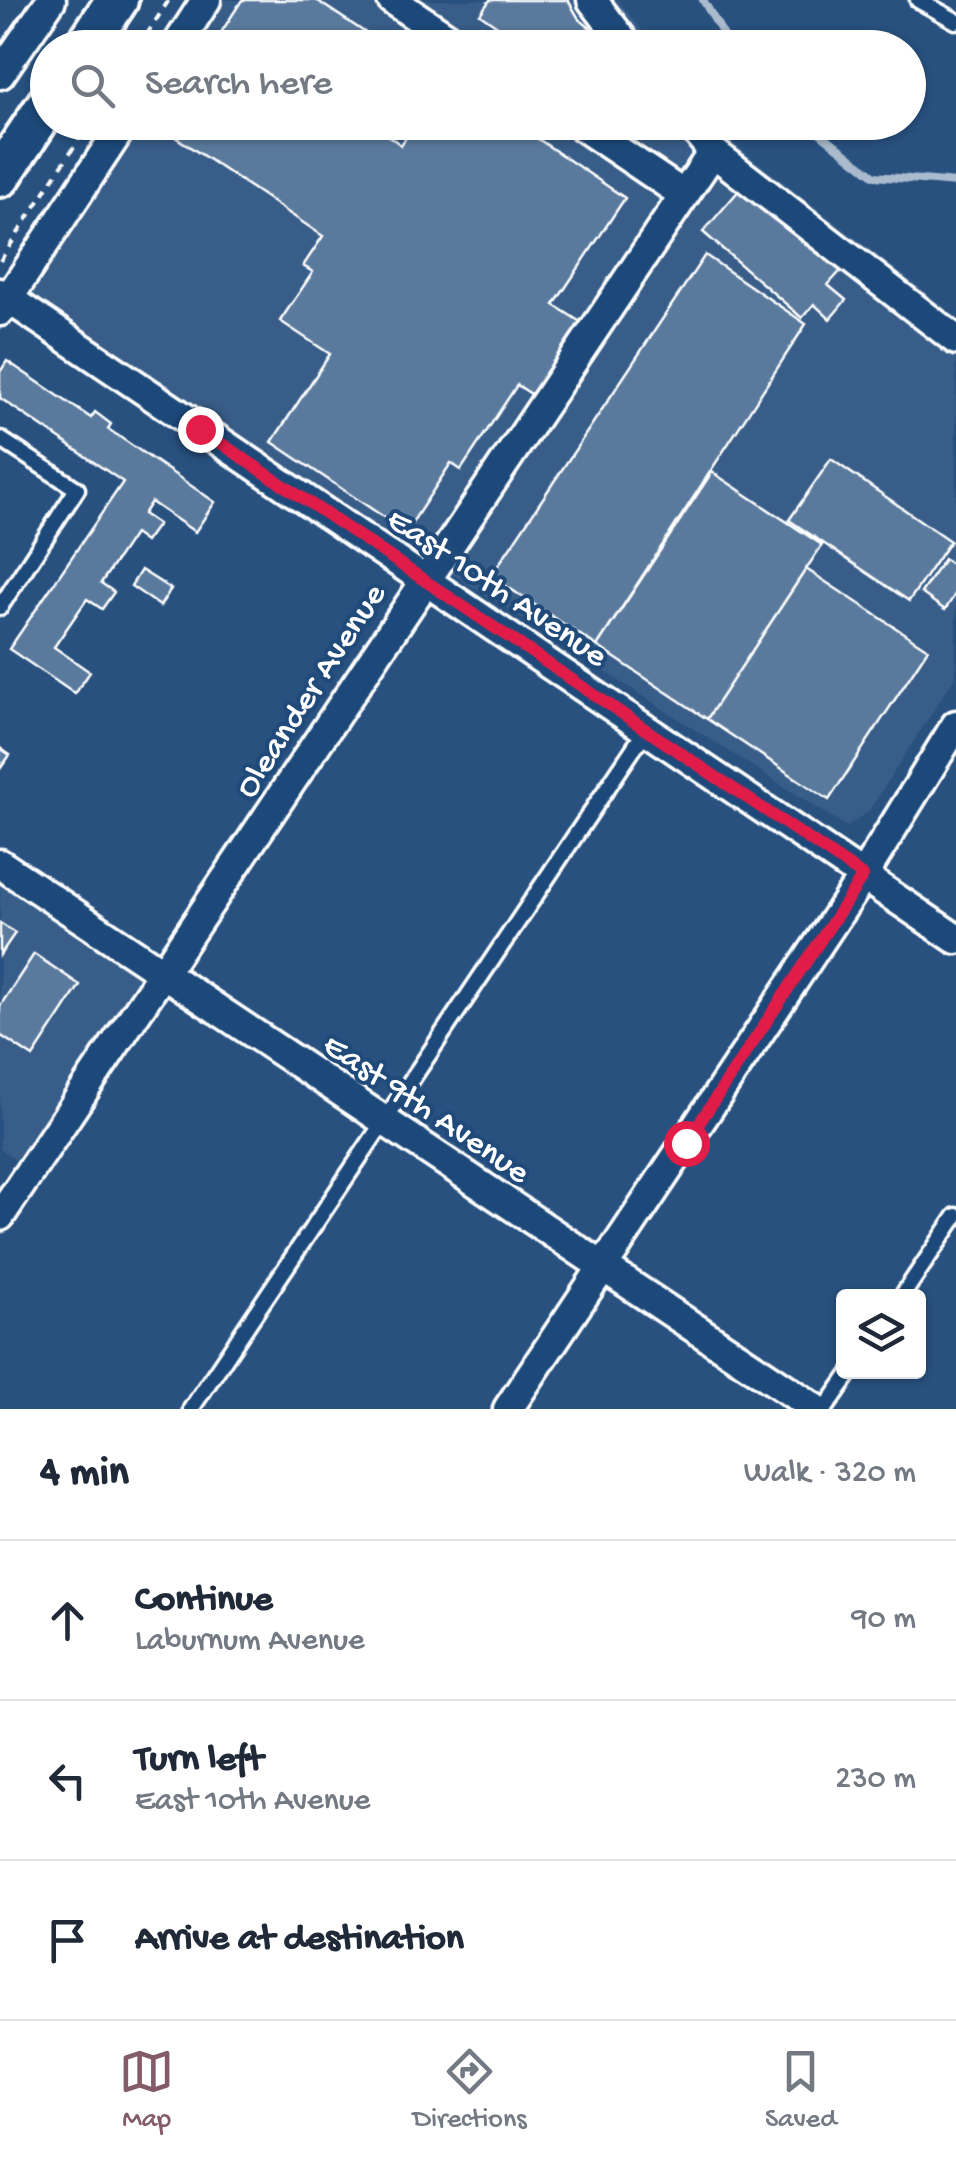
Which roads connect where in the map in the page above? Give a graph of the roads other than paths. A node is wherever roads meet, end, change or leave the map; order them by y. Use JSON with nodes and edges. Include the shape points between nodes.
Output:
{"nodes":[{"id":1,"x":50,"y":0,"type":"edge"},
{"id":2,"x":117,"y":0,"type":"edge"},
{"id":3,"x":206,"y":0,"type":"edge"},
{"id":4,"x":392,"y":0,"type":"edge"},
{"id":5,"x":592,"y":0,"type":"edge"},
{"id":6,"x":918,"y":0,"type":"edge"},
{"id":7,"x":956,"y":21,"type":"edge"},
{"id":8,"x":97,"y":30,"type":"edge"},
{"id":9,"x":187,"y":30,"type":"edge"},
{"id":10,"x":437,"y":30,"type":"edge"},
{"id":11,"x":616,"y":30,"type":"edge"},
{"id":12,"x":0,"y":74,"type":"edge"},
{"id":13,"x":30,"y":131,"type":"edge"},
{"id":14,"x":113,"y":140,"type":"edge"},
{"id":15,"x":603,"y":140,"type":"edge"},
{"id":16,"x":703,"y":140,"type":"edge"},
{"id":17,"x":713,"y":152,"type":"junction"},
{"id":18,"x":0,"y":176,"type":"edge"},
{"id":19,"x":684,"y":195,"type":"junction"},
{"id":20,"x":3,"y":301,"type":"edge"},
{"id":21,"x":956,"y":340,"type":"edge"},
{"id":22,"x":0,"y":438,"type":"edge"},
{"id":23,"x":425,"y":580,"type":"junction"},
{"id":24,"x":0,"y":607,"type":"edge"},
{"id":25,"x":956,"y":725,"type":"edge"},
{"id":26,"x":646,"y":730,"type":"junction"},
{"id":27,"x":0,"y":864,"type":"edge"},
{"id":28,"x":863,"y":876,"type":"junction"},
{"id":29,"x":956,"y":939,"type":"edge"},
{"id":30,"x":164,"y":974,"type":"junction"},
{"id":31,"x":384,"y":1121,"type":"junction"},
{"id":32,"x":0,"y":1216,"type":"edge"},
{"id":33,"x":956,"y":1216,"type":"edge"},
{"id":34,"x":603,"y":1268,"type":"junction"},
{"id":35,"x":907,"y":1289,"type":"edge"},
{"id":36,"x":845,"y":1379,"type":"edge"},
{"id":37,"x":192,"y":1409,"type":"edge"},
{"id":38,"x":508,"y":1409,"type":"edge"},
{"id":39,"x":816,"y":1409,"type":"edge"},
{"id":40,"x":825,"y":1409,"type":"edge"}],
"edges":[{"from":1,"to":12,"type":"street"},
{"from":2,"to":8,"type":"main road"},
{"from":3,"to":9,"type":"street"},
{"from":4,"to":10,"type":"street"},
{"from":5,"to":11,"type":"street"},
{"from":6,"to":7,"type":"lane"},
{"from":13,"to":18,"type":"main road"},
{"from":14,"to":20,"type":"street"},
{"from":15,"to":19,"type":"street"},
{"from":16,"to":17,"type":"street"},
{"from":17,"to":19,"type":"street","name":"Oleander Avenue"},
{"from":17,"to":21,"type":"street"},
{"from":19,"to":23,"type":"street","name":"Oleander Avenue"},
{"from":20,"to":23,"type":"street","name":"East 10th Avenue"},
{"from":22,"to":24,"type":"lane","via":[[77,490]]},
{"from":23,"to":26,"type":"street","name":"East 10th Avenue"},
{"from":23,"to":30,"type":"street","name":"Oleander Avenue"},
{"from":25,"to":28,"type":"street"},
{"from":26,"to":28,"type":"street","name":"East 10th Avenue"},
{"from":26,"to":31,"type":"lane"},
{"from":27,"to":30,"type":"street","name":"East 9th Avenue"},
{"from":28,"to":29,"type":"street","name":"East 10th Avenue"},
{"from":28,"to":34,"type":"street"},
{"from":30,"to":31,"type":"street","name":"East 9th Avenue"},
{"from":30,"to":32,"type":"street","name":"Oleander Avenue"},
{"from":31,"to":34,"type":"street","name":"East 9th Avenue"},
{"from":31,"to":37,"type":"lane"},
{"from":33,"to":35,"type":"lane"},
{"from":34,"to":38,"type":"street"},
{"from":34,"to":39,"type":"street","name":"East 9th Avenue"},
{"from":36,"to":40,"type":"lane"}]}
